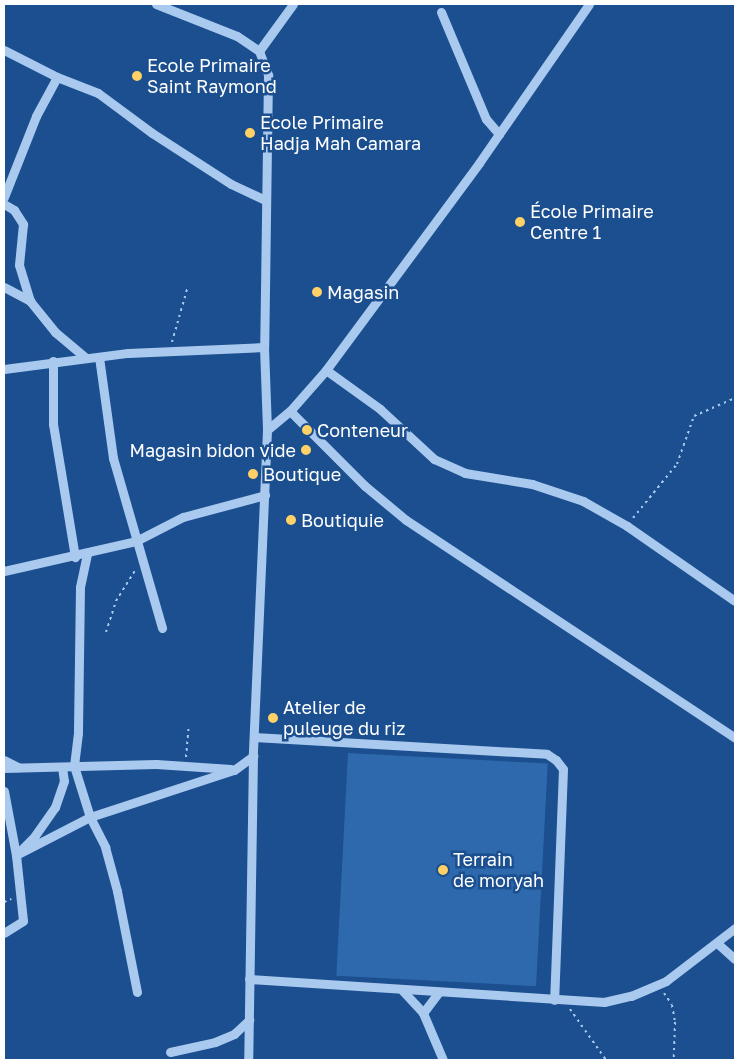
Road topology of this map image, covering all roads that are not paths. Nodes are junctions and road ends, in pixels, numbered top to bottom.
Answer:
1 (156, 4) edge
2 (294, 4) edge
3 (589, 4) edge
4 (441, 12) dead end
5 (4, 50) edge
6 (259, 51) junction
7 (56, 78) junction
8 (499, 134) junction
9 (4, 197) edge
10 (266, 200) junction
11 (4, 204) edge
12 (4, 287) edge
13 (30, 301) junction
14 (264, 347) junction
15 (99, 357) junction
16 (86, 358) junction
17 (53, 361) junction
18 (4, 370) edge
19 (326, 370) junction
20 (290, 411) junction
21 (267, 430) junction
22 (265, 495) junction
23 (136, 541) junction
24 (87, 554) junction
25 (75, 557) junction
26 (4, 571) edge
27 (733, 596) edge
28 (162, 628) dead end
29 (254, 737) junction
30 (735, 738) edge
31 (253, 756) junction
32 (4, 760) edge
33 (62, 766) junction
34 (74, 766) junction
35 (4, 768) edge
36 (21, 768) junction
37 (234, 770) junction
38 (4, 791) edge
39 (90, 817) junction
40 (16, 855) junction
41 (735, 928) edge
42 (4, 933) edge
43 (717, 943) junction
44 (735, 959) edge
45 (249, 979) junction
46 (401, 989) junction
47 (137, 992) dead end
48 (439, 992) junction
49 (554, 1000) junction
50 (423, 1013) junction
51 (249, 1020) junction
52 (170, 1052) dead end
53 (248, 1060) edge
54 (444, 1060) edge

1 - 6 street
2 - 6 street
3 - 8 street
4 - 8 street
5 - 7 street
6 - 10 street
7 - 9 street
7 - 10 street
8 - 19 street
10 - 14 street
11 - 13 street
12 - 13 street
13 - 16 street
14 - 15 street
14 - 21 street
15 - 16 street
15 - 23 street
16 - 17 street
17 - 18 street
17 - 25 street
19 - 20 street
19 - 27 street
20 - 21 street
20 - 30 street
21 - 22 street
22 - 23 street
22 - 29 street
23 - 24 street
23 - 28 street
24 - 25 street
24 - 34 street
25 - 26 street
29 - 31 street
29 - 49 street
31 - 37 street
31 - 45 street
32 - 36 street
33 - 34 street
33 - 36 street
33 - 40 street
34 - 37 street
34 - 39 street
35 - 36 street
37 - 39 street
38 - 40 street
39 - 40 street
39 - 47 street
40 - 42 street
41 - 43 street
43 - 44 street
43 - 49 street
45 - 46 street
45 - 51 street
46 - 48 street
46 - 50 street
48 - 49 street
48 - 50 street
50 - 54 street
51 - 52 street
51 - 53 street

